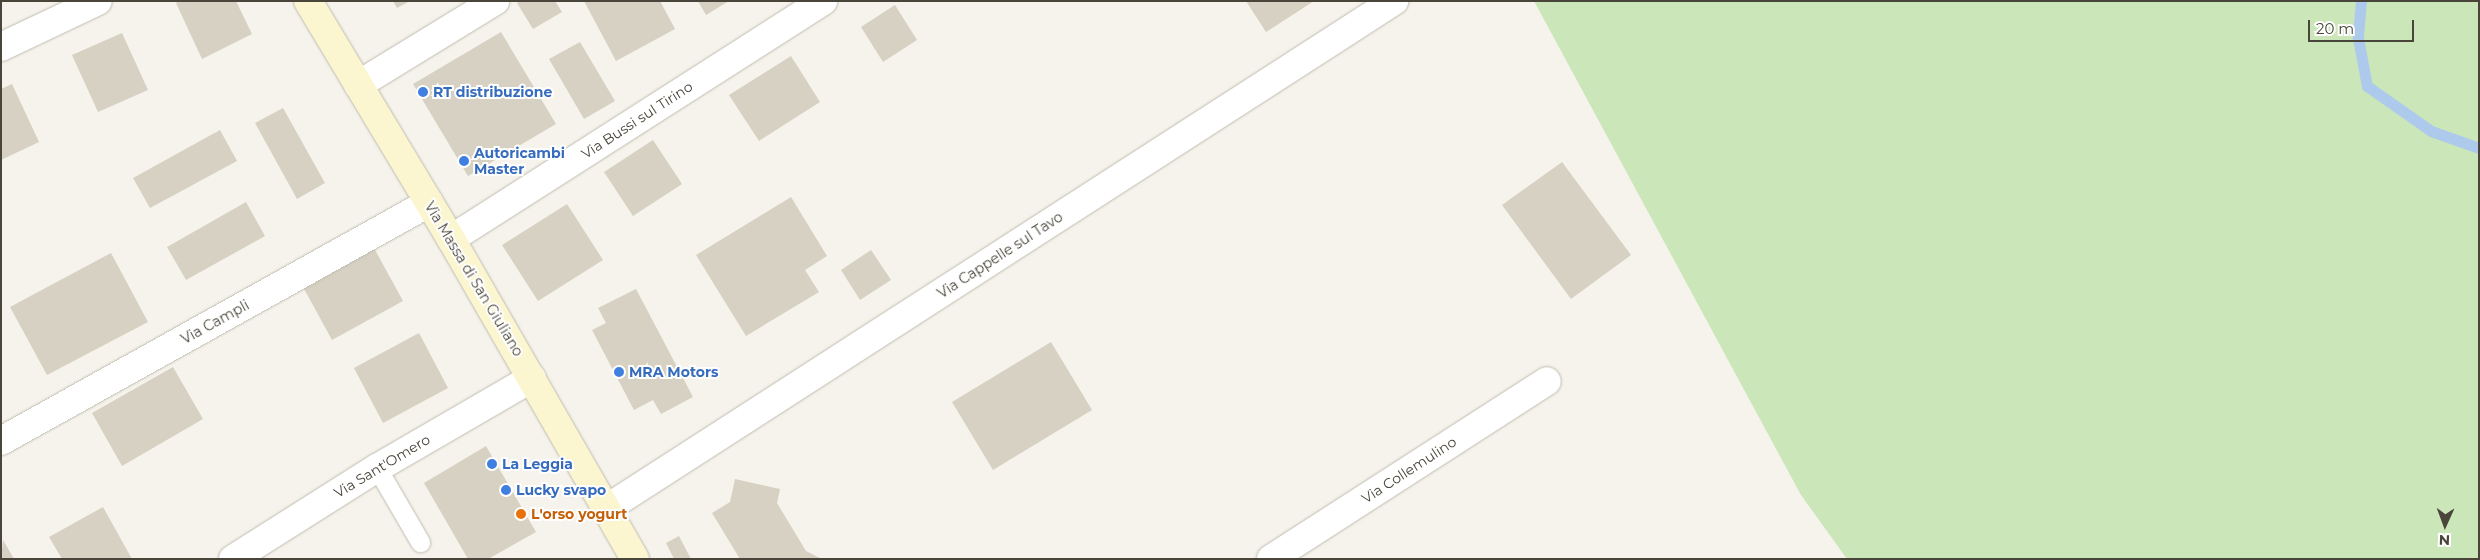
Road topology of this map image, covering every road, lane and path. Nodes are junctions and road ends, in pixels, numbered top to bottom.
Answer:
1 (98, 1) edge
2 (308, 1) edge
3 (495, 1) edge
4 (823, 1) edge
5 (1394, 1) edge
6 (1, 47) edge
7 (358, 85) junction
8 (429, 203) junction
9 (452, 239) junction
10 (532, 378) junction
11 (1547, 381) dead end
12 (1, 441) edge
13 (377, 468) junction
14 (606, 509) junction
15 (420, 542) dead end
16 (233, 559) edge
17 (635, 559) edge
18 (1271, 559) edge

1 - 6 street
2 - 7 street, Via Massa di San Giuliano
3 - 7 street
4 - 9 street, Via Bussi sul Tirino
5 - 14 street, Via Cappelle sul Tavo
7 - 8 street, Via Massa di San Giuliano
8 - 9 street, Via Massa di San Giuliano
8 - 12 street, Via Campli
9 - 10 street, Via Massa di San Giuliano
10 - 13 street, Via Sant'Omero
10 - 14 street, Via Massa di San Giuliano
11 - 18 street, Via Collemulino
13 - 15 lane
13 - 16 street, Via Sant'Omero
14 - 17 street, Via Massa di San Giuliano

